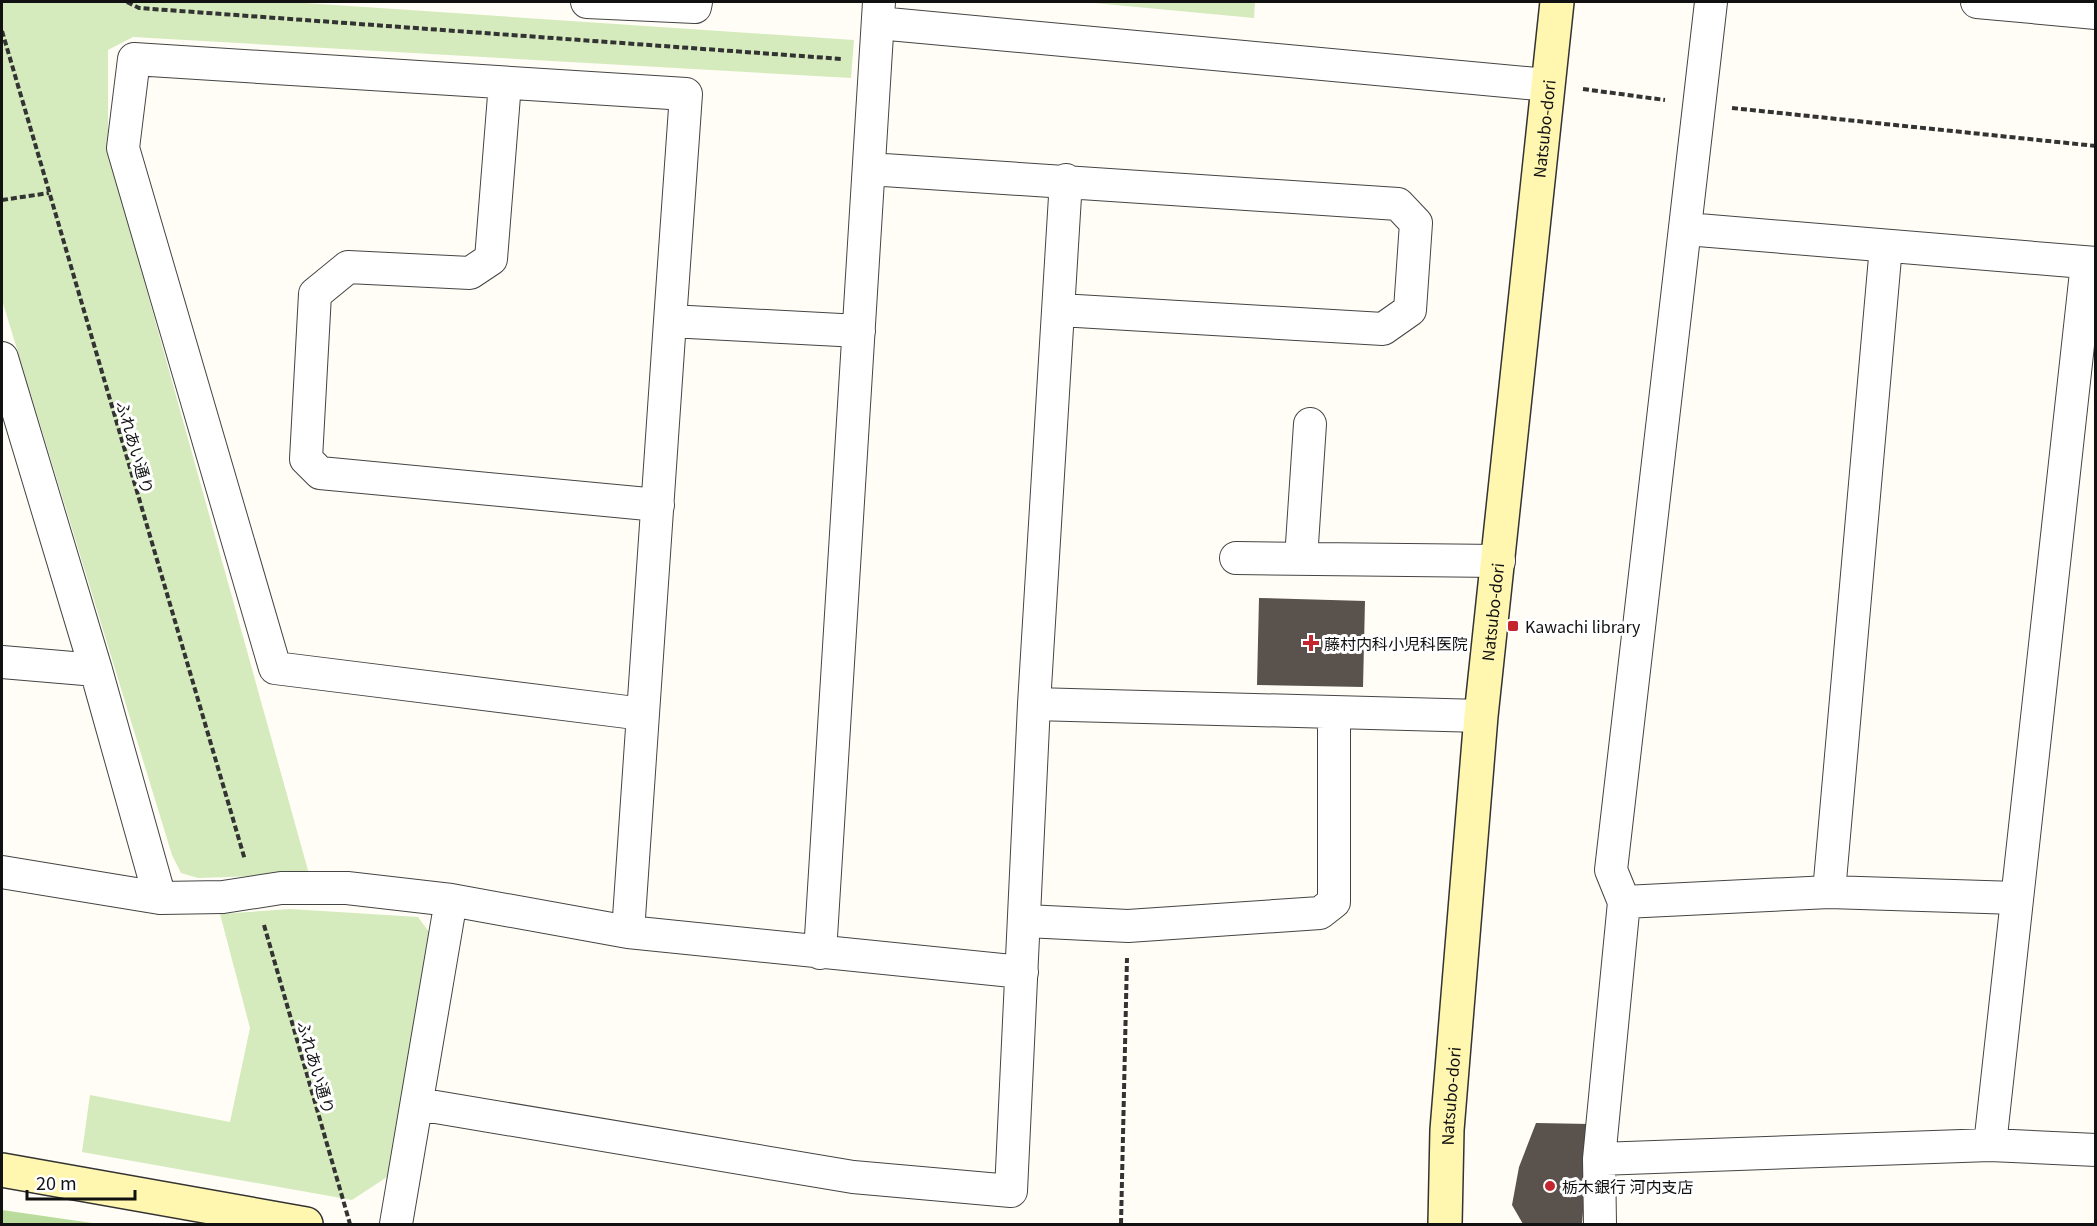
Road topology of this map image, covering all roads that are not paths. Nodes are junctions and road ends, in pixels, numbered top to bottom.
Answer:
1 (587, 2) edge
2 (696, 2) edge
3 (1557, 2) edge
4 (1711, 2) edge
5 (1977, 2) edge
6 (879, 12) edge
7 (2096, 13) edge
8 (505, 83) junction
9 (1548, 85) junction
10 (869, 169) junction
11 (1066, 180) junction
12 (1686, 229) junction
13 (1886, 246) junction
14 (2091, 263) edge
15 (1060, 310) junction
16 (670, 321) junction
17 (859, 331) junction
18 (2, 358) edge
19 (1310, 424) dead end
20 (658, 505) junction
21 (1236, 558) dead end
22 (1300, 559) junction
23 (1498, 561) junction
24 (2, 662) edge
25 (96, 670) junction
26 (1034, 704) junction
27 (643, 714) junction
28 (1334, 714) junction
29 (1481, 716) junction
30 (2, 872) edge
31 (1828, 892) junction
32 (160, 898) junction
33 (2016, 898) junction
34 (451, 900) junction
35 (1624, 902) junction
36 (1026, 921) junction
37 (628, 932) junction
38 (820, 953) junction
39 (1022, 972) junction
40 (418, 1104) junction
41 (1990, 1145) junction
42 (2096, 1150) edge
43 (1599, 1160) junction
44 (2, 1170) edge
45 (306, 1224) edge
46 (396, 1224) edge
47 (1445, 1224) edge
48 (1600, 1224) edge

1 - 2 street
3 - 9 street, Natsubo-dori
4 - 12 street
5 - 7 street
6 - 9 street
6 - 10 street
8 - 16 street
8 - 20 street
8 - 27 street
9 - 23 street, Natsubo-dori
10 - 11 street
10 - 17 street
11 - 15 street
11 - 15 street
12 - 13 street
12 - 35 street
13 - 14 street
13 - 31 street
14 - 33 street
15 - 26 street
16 - 17 street
16 - 20 street
17 - 38 street
18 - 25 street
19 - 22 street
20 - 27 street
21 - 22 street
22 - 23 street
23 - 29 street, Natsubo-dori
24 - 25 street
25 - 32 street
26 - 28 street
26 - 36 street
27 - 37 street
28 - 29 street
28 - 36 street
29 - 47 street, Natsubo-dori
30 - 32 street
31 - 33 street
31 - 35 street
32 - 34 street
33 - 41 street
34 - 37 street
34 - 40 street
35 - 43 street
36 - 39 street
37 - 38 street
38 - 39 street
39 - 40 street
40 - 46 street
41 - 42 street
41 - 43 street
43 - 48 street
44 - 45 street

